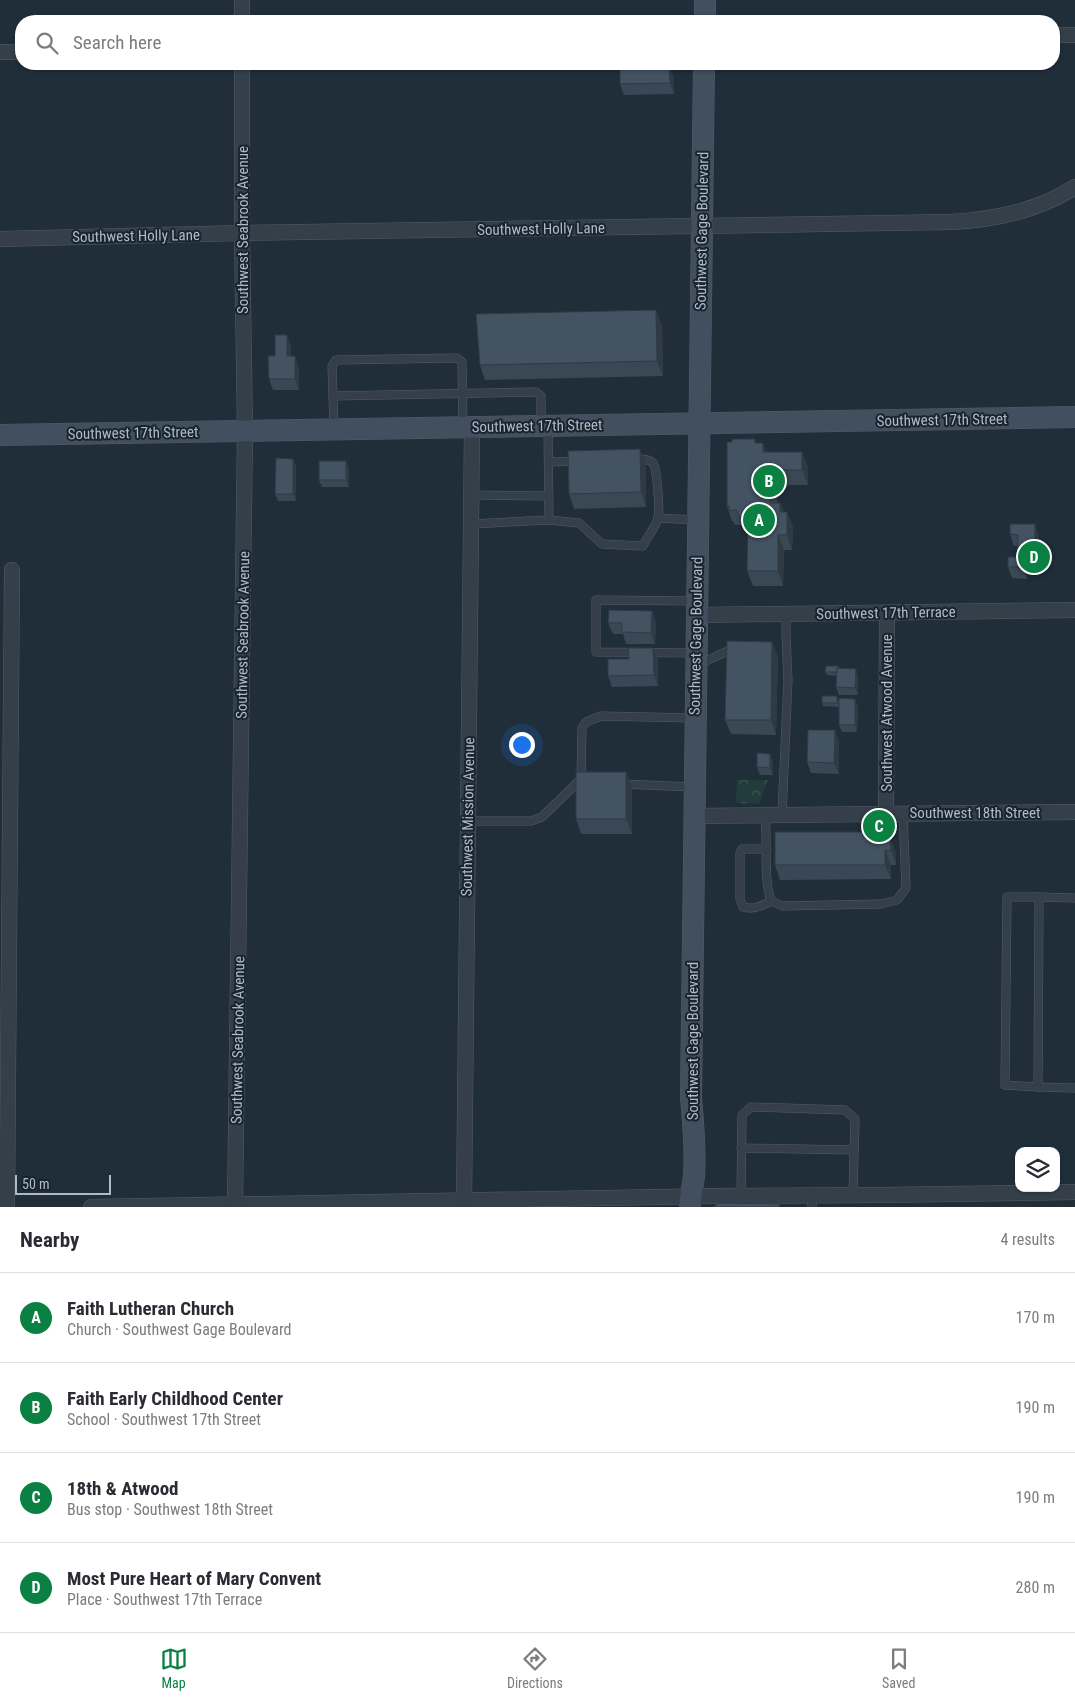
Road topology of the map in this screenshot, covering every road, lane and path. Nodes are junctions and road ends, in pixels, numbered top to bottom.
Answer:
1 (242, 0) edge
2 (705, 0) edge
3 (242, 15) edge
4 (705, 15) edge
5 (1060, 35) edge
6 (1075, 35) edge
7 (0, 52) edge
8 (15, 52) edge
9 (242, 70) edge
10 (704, 70) edge
11 (1075, 187) edge
12 (701, 226) junction
13 (242, 233) junction
14 (0, 239) edge
15 (463, 393) junction
16 (333, 396) junction
17 (1075, 417) edge
18 (699, 423) junction
19 (545, 425) junction
20 (468, 427) junction
21 (334, 429) junction
22 (245, 431) junction
23 (0, 435) edge
24 (622, 459) edge
25 (585, 460) edge
26 (549, 462) junction
27 (471, 494) junction
28 (549, 496) junction
29 (658, 518) junction
30 (550, 520) junction
31 (698, 520) junction
32 (471, 524) junction
33 (12, 570) dead end
34 (697, 608) junction
35 (1075, 610) edge
36 (887, 613) junction
37 (786, 614) junction
38 (744, 648) edge
39 (6, 660) edge
40 (696, 660) junction
41 (696, 718) junction
42 (580, 780) junction
43 (590, 783) edge
44 (617, 784) edge
45 (695, 787) junction
46 (1075, 812) edge
47 (886, 813) junction
48 (904, 813) junction
49 (782, 814) junction
50 (765, 815) junction
51 (695, 816) junction
52 (468, 821) junction
53 (767, 848) junction
54 (1039, 897) junction
55 (1075, 898) edge
56 (771, 901) junction
57 (1038, 1087) junction
58 (1075, 1088) edge
59 (741, 1148) junction
60 (854, 1150) junction
61 (1075, 1192) edge
62 (741, 1196) junction
63 (848, 1197) junction
64 (812, 1201) edge
65 (882, 1201) edge
66 (690, 1202) edge
67 (568, 1203) edge
68 (464, 1204) edge
69 (520, 1204) edge
70 (235, 1206) edge
71 (7, 1207) edge
72 (91, 1207) edge

1 - 3 street
2 - 4 main road
5 - 6 street
7 - 8 street
9 - 13 street, Southwest Seabrook Avenue
10 - 12 main road, Southwest Gage Boulevard
11 - 12 street, Southwest Holly Lane
12 - 13 street, Southwest Holly Lane
12 - 18 main road, Southwest Gage Boulevard
13 - 14 street, Southwest Holly Lane
13 - 22 street, Southwest Seabrook Avenue
15 - 16 lane
15 - 16 lane
15 - 19 lane
15 - 20 lane
16 - 21 lane
17 - 18 main road, Southwest 17th Street
18 - 19 main road, Southwest 17th Street
18 - 31 main road, Southwest Gage Boulevard
19 - 20 main road, Southwest 17th Street
19 - 26 lane
20 - 21 main road, Southwest 17th Street
20 - 27 street, Southwest Mission Avenue
21 - 22 main road, Southwest 17th Street
22 - 23 main road, Southwest 17th Street
22 - 70 street, Southwest Seabrook Avenue
24 - 29 lane
25 - 26 lane
26 - 28 lane
27 - 28 lane
27 - 32 street, Southwest Mission Avenue
28 - 30 lane
29 - 30 lane
29 - 31 lane
30 - 32 lane
31 - 34 main road, Southwest Gage Boulevard
32 - 52 street, Southwest Mission Avenue
33 - 39 street
34 - 37 street, Southwest 17th Terrace
34 - 40 main road, Southwest Gage Boulevard
34 - 40 lane
35 - 36 street, Southwest 17th Terrace
36 - 37 street, Southwest 17th Terrace
36 - 47 street, Southwest Atwood Avenue
37 - 49 lane
38 - 40 lane
39 - 71 street
40 - 41 main road, Southwest Gage Boulevard
41 - 42 lane
41 - 45 main road, Southwest Gage Boulevard
42 - 43 lane
42 - 52 lane
44 - 45 lane
45 - 51 main road, Southwest Gage Boulevard
46 - 48 street, Southwest 18th Street
47 - 48 street, Southwest 18th Street
47 - 49 street, Southwest 18th Street
48 - 56 lane
49 - 50 street, Southwest 18th Street
50 - 51 street, Southwest 18th Street
50 - 53 lane
51 - 66 main road, Southwest Gage Boulevard
52 - 68 street, Southwest Mission Avenue
53 - 56 lane
53 - 56 lane
54 - 55 lane
54 - 57 lane
54 - 57 lane
57 - 58 lane
59 - 60 lane
59 - 60 lane
59 - 62 lane
60 - 63 lane
61 - 65 street
62 - 64 street
62 - 66 street
63 - 64 street
63 - 65 street
66 - 67 street
67 - 69 street
68 - 69 street
68 - 70 street
70 - 72 street

